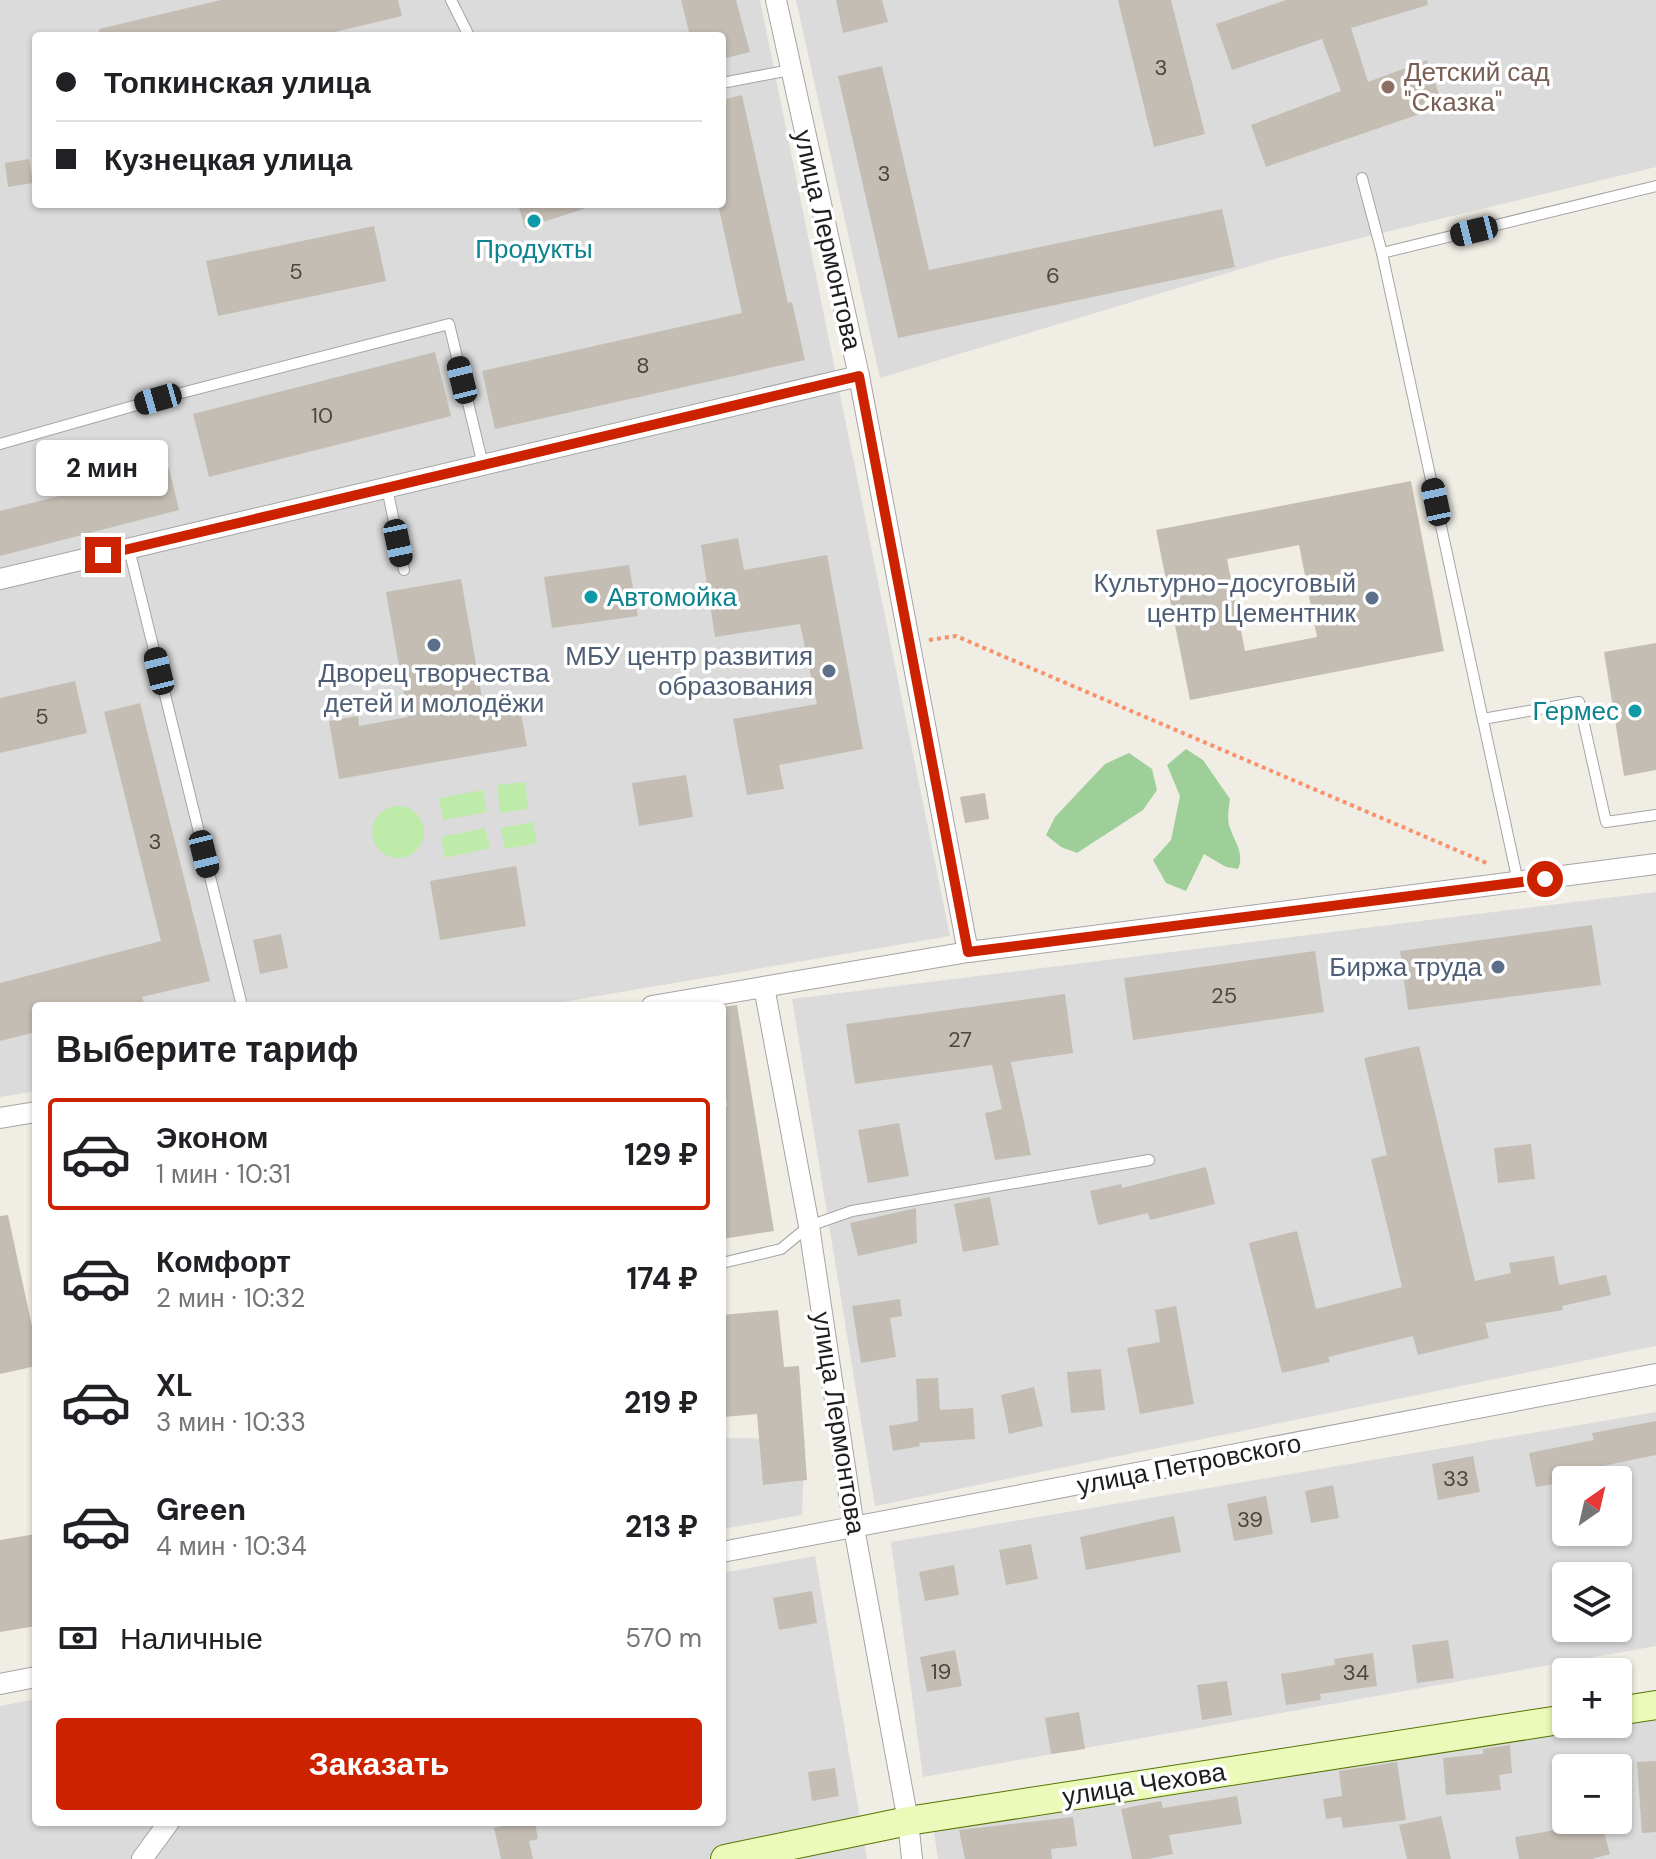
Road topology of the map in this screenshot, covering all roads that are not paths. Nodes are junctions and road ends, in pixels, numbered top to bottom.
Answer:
1 (451, 0) edge
2 (776, 0) edge
3 (467, 32) edge
4 (790, 70) junction
5 (726, 82) edge
6 (1362, 178) dead end
7 (1656, 186) edge
8 (1382, 253) junction
9 (859, 376) junction
10 (0, 444) edge
11 (483, 465) junction
12 (387, 488) junction
13 (129, 549) junction
14 (404, 570) dead end
15 (0, 579) edge
16 (1483, 719) junction
17 (1656, 815) edge
18 (1656, 864) edge
19 (1516, 874) junction
20 (968, 952) junction
21 (764, 987) junction
22 (241, 1002) edge
23 (676, 1002) edge
24 (32, 1113) edge
25 (0, 1118) edge
26 (1149, 1160) dead end
27 (809, 1226) junction
28 (726, 1262) edge
29 (1656, 1374) edge
30 (854, 1528) junction
31 (726, 1551) edge
32 (32, 1678) edge
33 (0, 1684) edge
34 (1656, 1705) edge
35 (1632, 1709) edge
36 (1552, 1721) edge
37 (908, 1821) junction
38 (166, 1826) edge
39 (142, 1859) edge
40 (725, 1859) edge
41 (912, 1859) edge

1 - 3 lane
2 - 4 street, улица Лермонтова
4 - 5 lane
4 - 9 street, улица Лермонтова
6 - 8 lane
7 - 8 lane
8 - 16 lane
9 - 11 street
9 - 20 street, улица Лермонтова
10 - 11 lane
11 - 12 street
12 - 13 street
12 - 14 lane
13 - 15 street
13 - 22 lane
16 - 17 lane
16 - 19 lane
18 - 19 street
19 - 20 street
20 - 21 street
21 - 23 street
21 - 27 street, улица Лермонтова
24 - 25 street
26 - 27 lane
27 - 28 lane
27 - 30 street, улица Лермонтова
29 - 30 street, улица Петровского
30 - 31 street, улица Петровского
30 - 37 street, улица Лермонтова
32 - 33 street
34 - 35 street
36 - 37 street, улица Чехова
37 - 40 street, улица Чехова
37 - 41 street, улица Лермонтова
38 - 39 street

